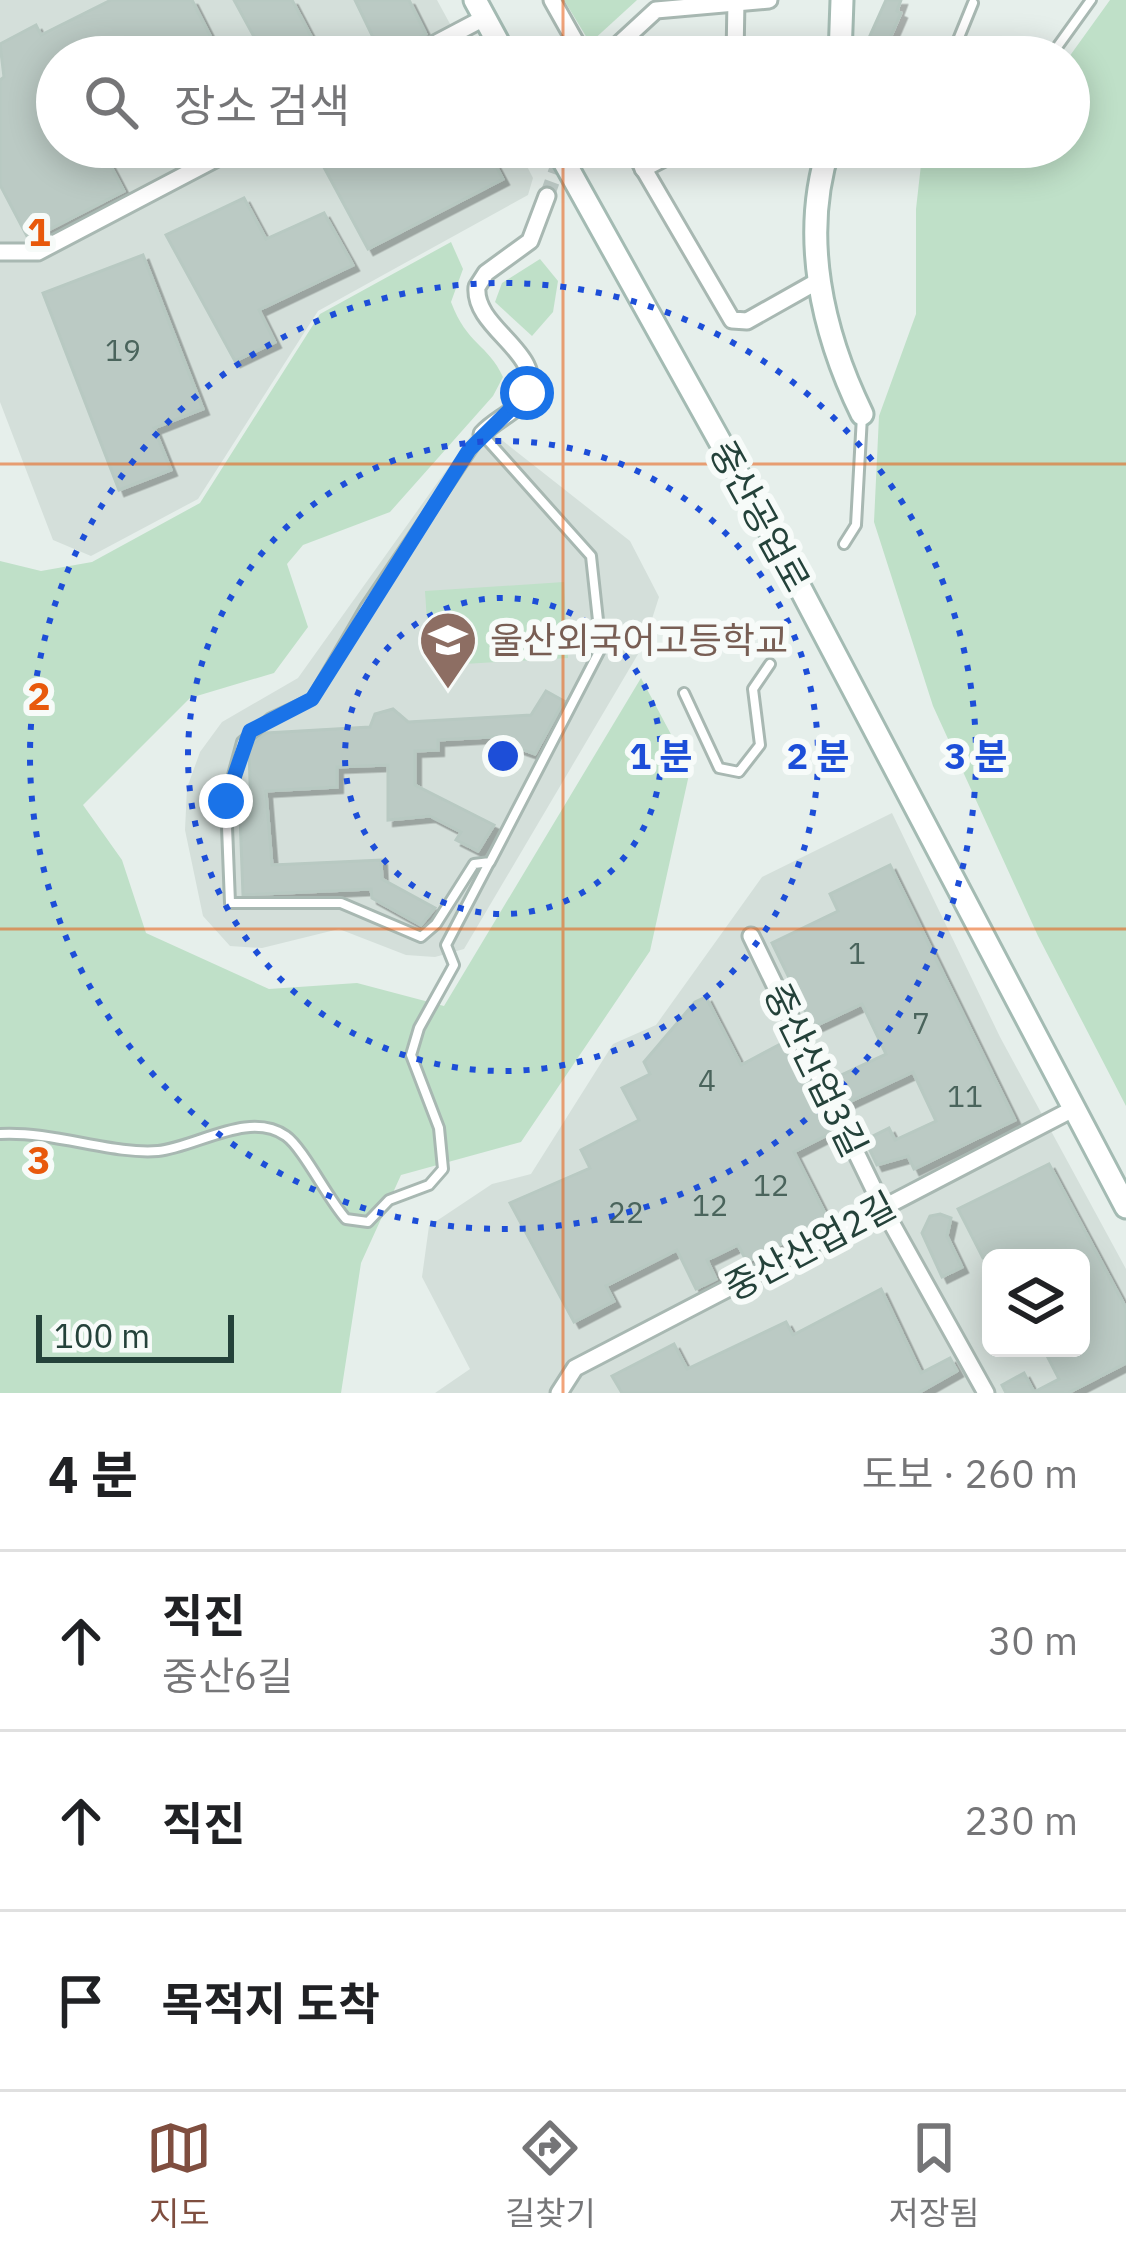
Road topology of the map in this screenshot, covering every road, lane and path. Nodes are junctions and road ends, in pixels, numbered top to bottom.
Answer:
1 (552, 0) edge
2 (769, 0) edge
3 (842, 0) edge
4 (1091, 0) edge
5 (736, 1) edge
6 (973, 3) dead end
7 (655, 5) edge
8 (479, 9) edge
9 (440, 36) edge
10 (494, 36) edge
11 (572, 36) edge
12 (625, 36) edge
13 (735, 36) edge
14 (841, 36) edge
15 (960, 36) edge
16 (1065, 36) edge
17 (198, 168) edge
18 (568, 168) edge
19 (822, 168) edge
20 (643, 169) edge
21 (547, 196) tunnel mouth
22 (0, 252) edge
23 (818, 281) junction
24 (862, 414) joint
25 (482, 434) junction
26 (844, 544) dead end
27 (770, 664) dead end
28 (684, 693) dead end
29 (490, 862) junction
30 (751, 936) dead end
31 (1071, 1110) junction
32 (0, 1134) edge
33 (1126, 1207) edge
34 (883, 1208) junction
35 (559, 1393) edge
36 (986, 1393) edge

1 - 11 street
2 - 5 street
3 - 14 street
4 - 16 lane
5 - 7 street
5 - 13 street
6 - 15 lane
7 - 12 street
8 - 9 street
8 - 10 street
17 - 22 street
18 - 31 street, 중산공업로
19 - 23 street
20 - 23 street
21 - 25 street
23 - 24 street
24 - 26 lane
25 - 29 lane
25 - 29 lane
27 - 28 lane
29 - 32 lane
30 - 34 street, 중산산업3길
31 - 33 street, 중산공업로
31 - 34 street, 중산산업2길
34 - 35 street, 중산산업2길
34 - 36 street, 중산산업3길

